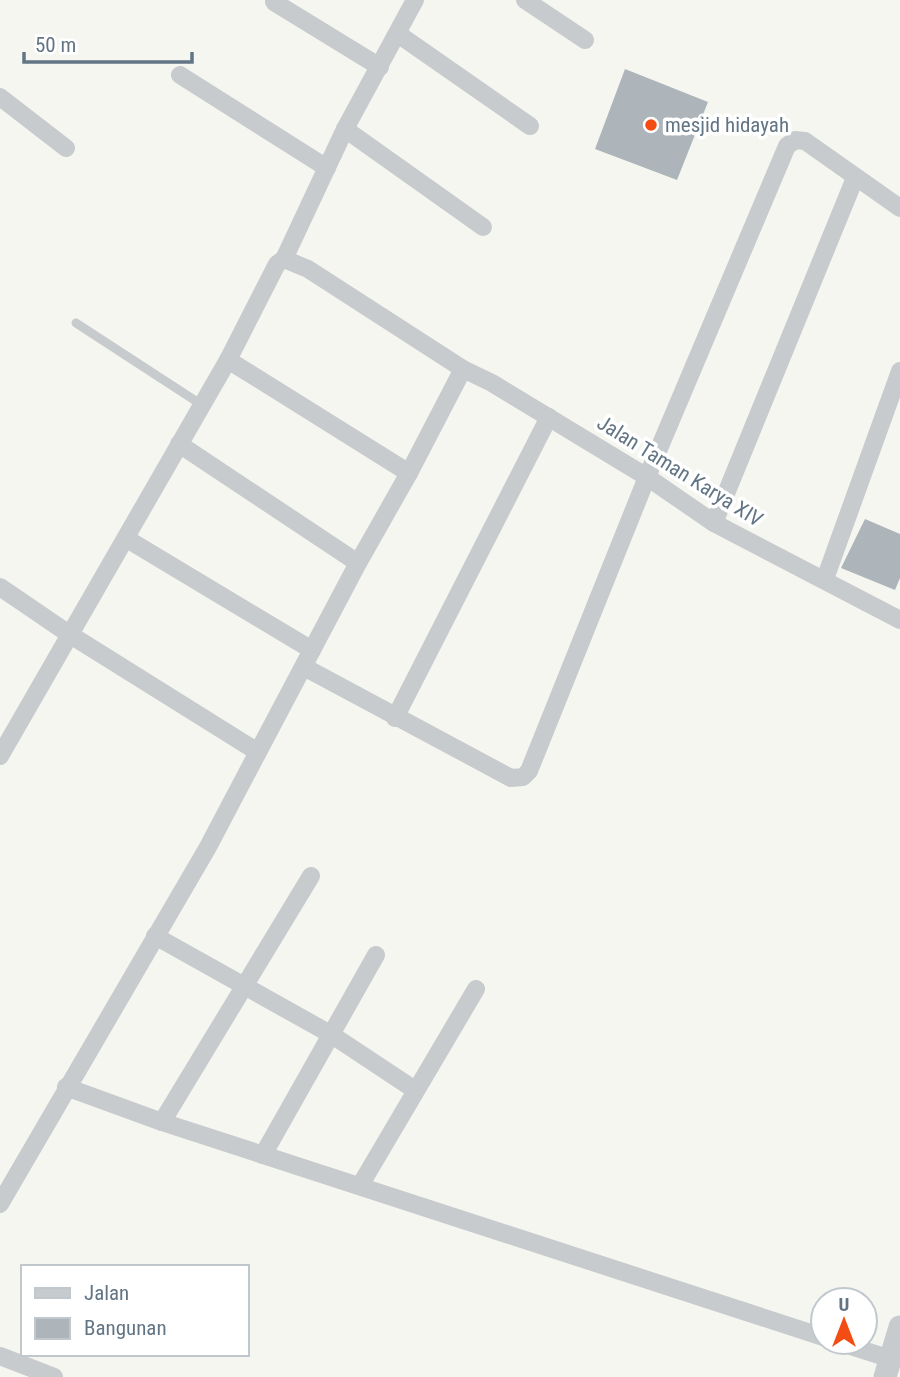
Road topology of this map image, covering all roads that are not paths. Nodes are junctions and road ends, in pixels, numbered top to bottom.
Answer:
1 (276, 0) edge
2 (415, 0) edge
3 (525, 0) edge
4 (398, 34) junction
5 (585, 40) dead end
6 (380, 67) junction
7 (180, 75) dead end
8 (0, 97) edge
9 (530, 126) dead end
10 (345, 129) junction
11 (66, 148) dead end
12 (327, 168) junction
13 (855, 178) junction
14 (900, 208) edge
15 (483, 227) dead end
16 (284, 259) junction
17 (76, 323) dead end
18 (228, 360) junction
19 (463, 369) junction
20 (900, 371) edge
21 (202, 405) junction
22 (549, 417) junction
23 (179, 444) junction
24 (409, 473) junction
25 (647, 477) junction
26 (714, 523) junction
27 (127, 539) junction
28 (358, 563) junction
29 (825, 579) junction
30 (0, 587) edge
31 (900, 620) edge
32 (69, 634) junction
33 (312, 650) junction
34 (304, 667) junction
35 (395, 718) junction
36 (258, 752) junction
37 (0, 757) edge
38 (311, 876) dead end
39 (155, 936) junction
40 (376, 955) dead end
41 (245, 986) junction
42 (476, 989) dead end
43 (332, 1035) junction
44 (66, 1087) junction
45 (415, 1090) junction
46 (162, 1122) junction
47 (263, 1154) junction
48 (361, 1184) junction
49 (0, 1204) edge
50 (900, 1327) edge
51 (809, 1332) edge
52 (0, 1356) edge
53 (865, 1356) edge
54 (888, 1368) edge
55 (54, 1377) edge

1 - 6 street
2 - 4 street
3 - 5 street
4 - 6 street
4 - 9 street
6 - 10 street
7 - 12 street
8 - 11 street
10 - 12 street
10 - 15 street
12 - 16 street
13 - 14 street
13 - 25 street
13 - 26 street
16 - 18 street
16 - 19 street, Jalan Taman Karya XIV
17 - 21 lane
18 - 21 street
18 - 24 street
19 - 22 street, Jalan Taman Karya XIV
19 - 24 street
20 - 29 street
21 - 23 street
22 - 25 street, Jalan Taman Karya XIV
22 - 35 street
23 - 27 street
23 - 28 street
24 - 28 street
25 - 26 street, Jalan Taman Karya XIV
25 - 35 street
26 - 29 street, Jalan Taman Karya XIV
27 - 32 street
27 - 33 street
28 - 33 street
29 - 31 street, Jalan Taman Karya XIV
30 - 32 street
32 - 36 street
32 - 37 street
33 - 34 street
34 - 35 street
34 - 36 street
36 - 39 street
38 - 41 street
39 - 41 street
39 - 44 street
40 - 43 street
41 - 43 street
41 - 46 street
42 - 45 street
43 - 45 street
43 - 47 street
44 - 46 street
44 - 49 street
45 - 48 street
46 - 47 street
47 - 48 street
48 - 51 street
50 - 54 street
52 - 55 street
53 - 54 street

